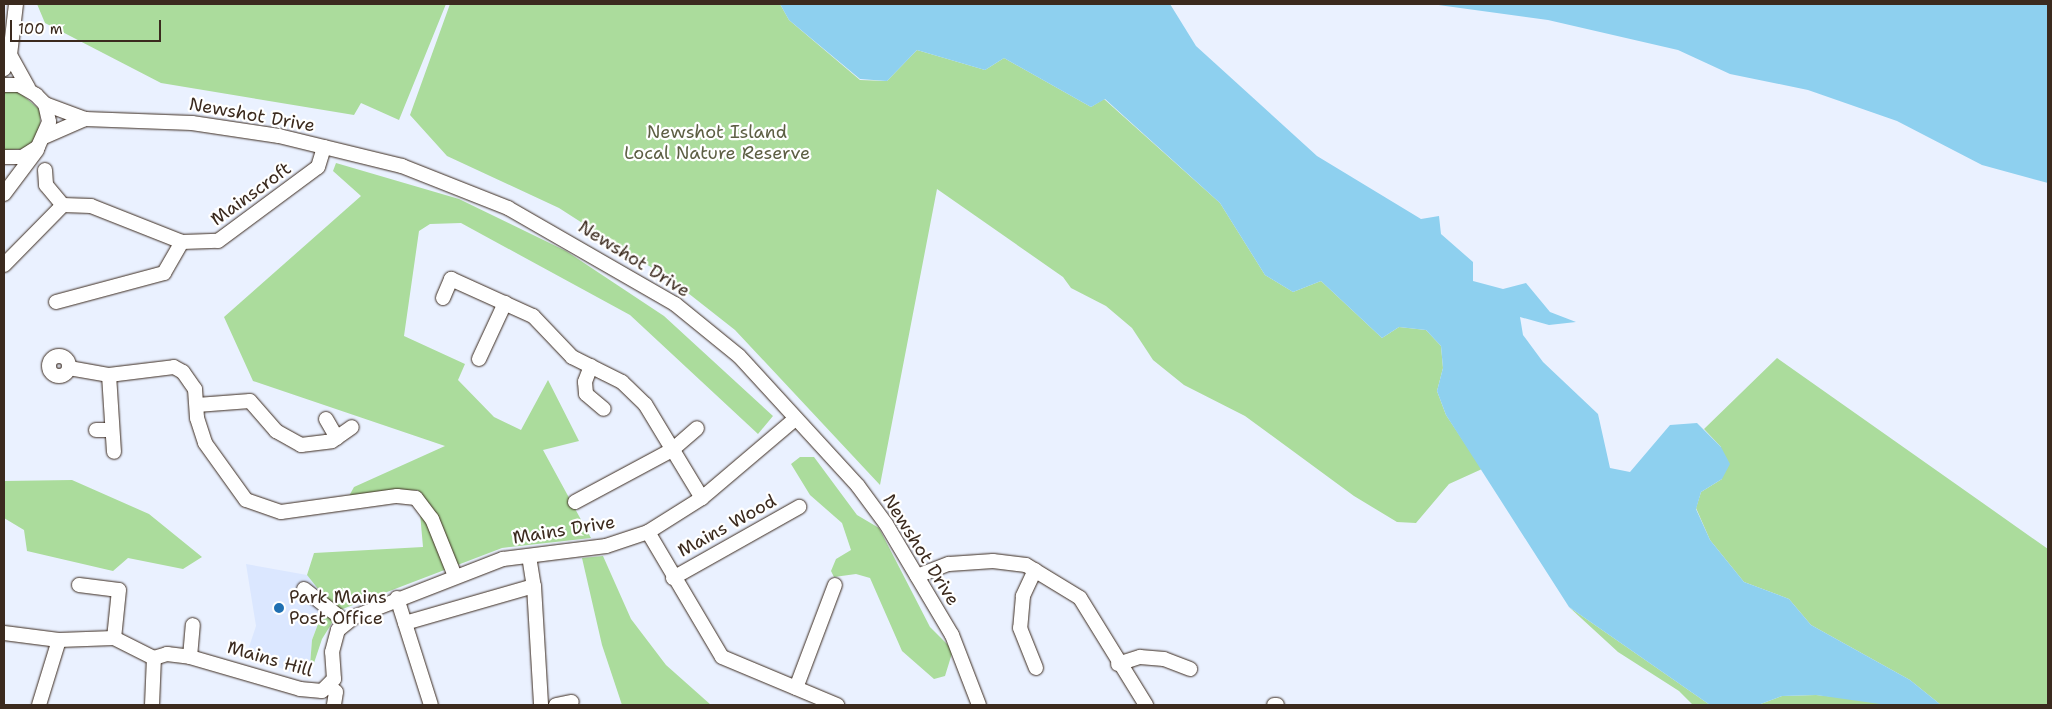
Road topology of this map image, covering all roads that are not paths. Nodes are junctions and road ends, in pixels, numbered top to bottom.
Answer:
1 (16, 4) edge
2 (10, 56) junction
3 (4, 69) edge
4 (4, 85) edge
5 (28, 88) junction
6 (45, 104) junction
7 (86, 119) junction
8 (42, 142) junction
9 (324, 147) junction
10 (4, 157) edge
11 (45, 170) dead end
12 (4, 194) edge
13 (62, 205) junction
14 (182, 242) junction
15 (4, 265) edge
16 (443, 298) dead end
17 (56, 302) dead end
18 (505, 303) junction
19 (480, 358) dead end
20 (591, 366) junction
21 (69, 368) dead end
22 (109, 374) junction
23 (197, 405) junction
24 (604, 409) dead end
25 (326, 419) dead end
26 (794, 420) junction
27 (352, 427) dead end
28 (697, 428) dead end
29 (96, 430) dead end
30 (112, 430) junction
31 (337, 438) junction
32 (672, 450) junction
33 (114, 452) dead end
34 (702, 498) junction
35 (575, 502) dead end
36 (800, 507) dead end
37 (648, 532) junction
38 (529, 556) junction
39 (1035, 570) junction
40 (455, 576) junction
41 (917, 576) junction
42 (673, 578) junction
43 (79, 585) dead end
44 (835, 585) dead end
45 (534, 586) junction
46 (304, 589) dead end
47 (397, 598) junction
48 (346, 622) junction
49 (405, 623) junction
50 (193, 625) dead end
51 (4, 633) edge
52 (114, 638) junction
53 (59, 640) junction
54 (190, 657) junction
55 (154, 658) junction
56 (1118, 664) junction
57 (1036, 668) dead end
58 (1190, 669) dead end
59 (332, 683) junction
60 (796, 688) junction
61 (572, 702) dead end
62 (39, 705) edge
63 (152, 705) edge
64 (334, 705) edge
65 (431, 705) edge
66 (541, 705) edge
67 (556, 705) edge
68 (836, 705) edge
69 (980, 705) edge
70 (1146, 705) edge

1 - 2 street
2 - 3 street
2 - 5 street
4 - 5 street
5 - 6 street
6 - 7 street, Newshot Drive
6 - 8 street
7 - 8 street, Newshot Drive
7 - 9 street, Newshot Drive
8 - 10 street, Newshot Drive
8 - 12 street
9 - 14 street, Mainscroft
9 - 26 street, Newshot Drive
11 - 13 street
13 - 14 street, Mainscroft
13 - 15 street
14 - 17 street
16 - 18 street
18 - 19 street
18 - 20 street
20 - 24 street
20 - 32 street
21 - 22 street
22 - 23 street
22 - 30 street
23 - 31 street
23 - 40 street
25 - 31 street
26 - 34 street, Mains Drive
26 - 41 street, Newshot Drive
27 - 31 street
28 - 32 street
29 - 30 street
30 - 33 street
32 - 34 street
32 - 35 street
34 - 37 street, Mains Drive
36 - 42 street, Mains Wood
37 - 38 street, Mains Drive
37 - 42 street, Mains Wood
38 - 40 street, Mains Drive
38 - 45 street
39 - 41 street
39 - 56 street
39 - 57 street
40 - 47 street, Mains Drive
41 - 69 street, Newshot Drive
42 - 60 street, Mains Wood
43 - 52 street
44 - 60 street
45 - 49 street
45 - 66 street
46 - 48 street
47 - 48 street, Mains Drive
47 - 49 street
48 - 59 street
49 - 65 street
50 - 54 street
51 - 53 street
52 - 53 street
52 - 55 street
53 - 62 street
54 - 55 street, Mains Hill
54 - 59 street, Mains Hill
55 - 63 street
56 - 58 street
56 - 70 street
59 - 64 street
60 - 68 street, Mains Wood
61 - 67 street

